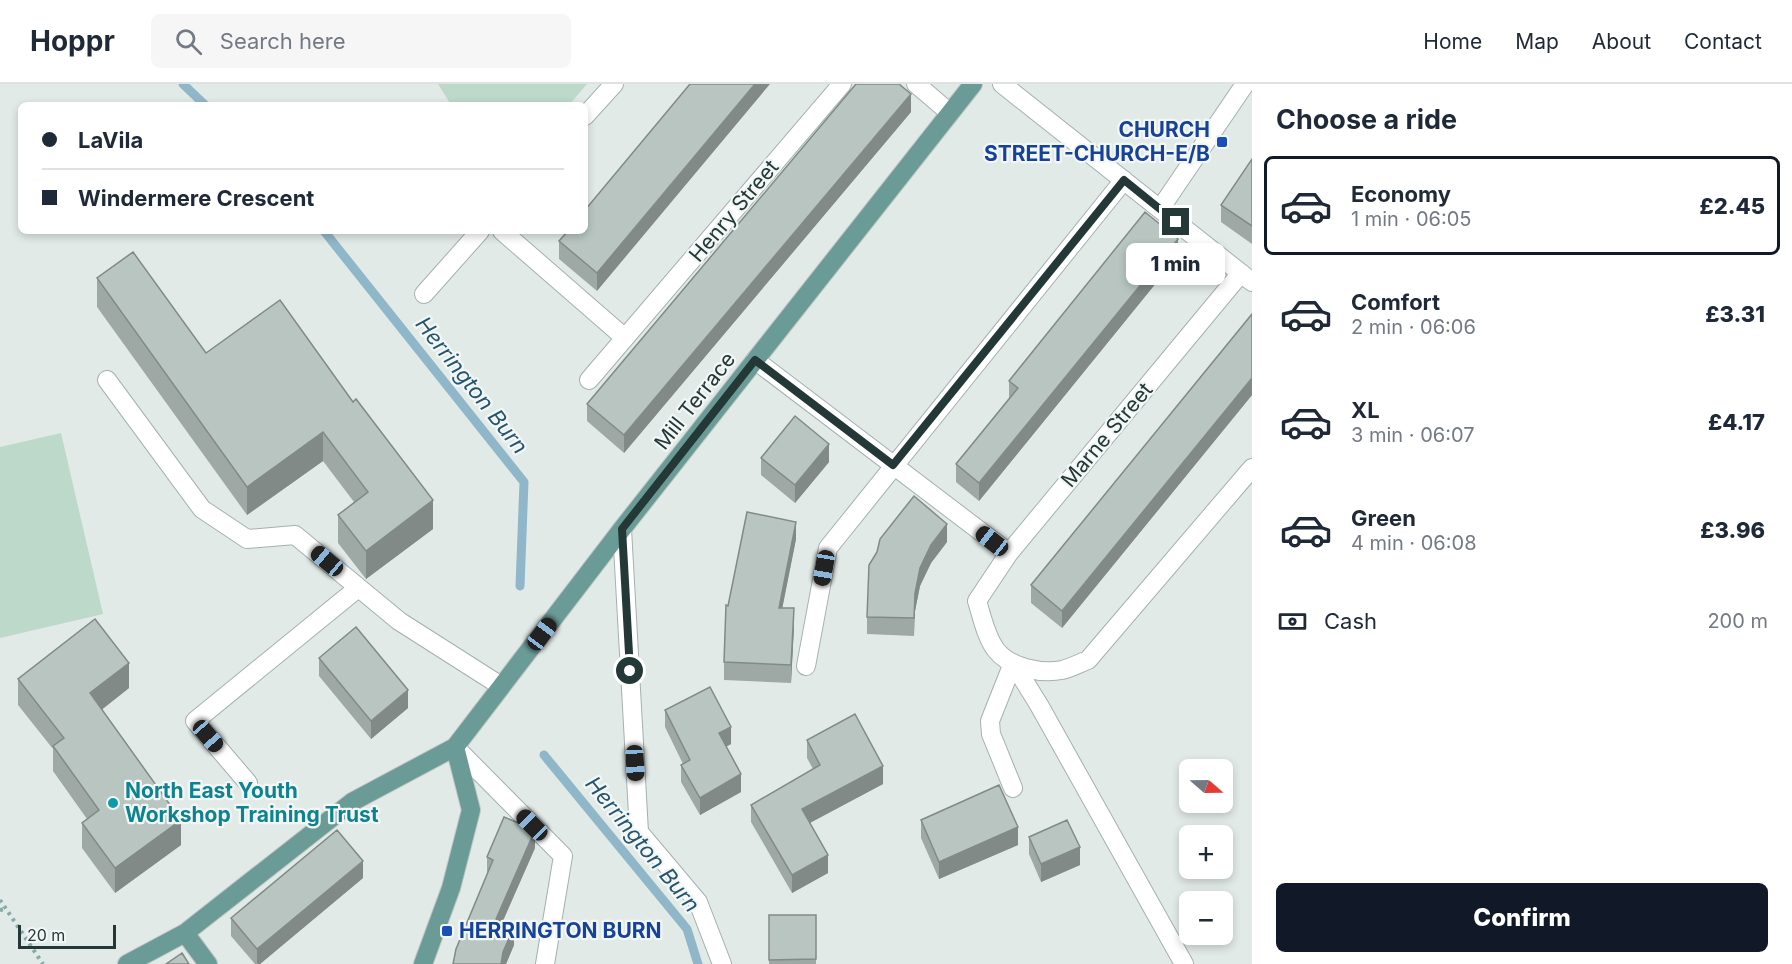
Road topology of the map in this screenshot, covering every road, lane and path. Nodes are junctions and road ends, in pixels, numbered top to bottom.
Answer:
1 (614, 84) edge
2 (842, 84) edge
3 (916, 84) edge
4 (973, 84) edge
5 (1002, 84) edge
6 (1245, 84) edge
7 (588, 113) edge
8 (950, 113) junction
9 (1124, 180) junction
10 (1160, 209) junction
11 (477, 234) edge
12 (505, 234) edge
13 (1247, 278) edge
14 (424, 294) dead end
15 (625, 338) junction
16 (755, 360) junction
17 (107, 380) dead end
18 (589, 380) dead end
19 (893, 465) junction
20 (1252, 468) edge
21 (622, 529) junction
22 (1009, 554) junction
23 (358, 588) junction
24 (1012, 663) junction
25 (806, 666) dead end
26 (501, 686) junction
27 (454, 747) junction
28 (248, 783) dead end
29 (1013, 788) dead end
30 (0, 900) edge
31 (6, 909) junction
32 (0, 910) edge
33 (184, 933) junction
34 (43, 964) edge
35 (127, 964) edge
36 (208, 964) edge
37 (423, 964) edge
38 (545, 964) edge
39 (722, 964) edge
40 (1184, 964) edge

1 - 7 street
2 - 15 street, Henry Street
3 - 8 street
4 - 8 main road, Mill Terrace
5 - 9 street
6 - 10 street
8 - 16 main road, Mill Terrace
9 - 10 street
9 - 19 street
10 - 13 street
11 - 14 street
12 - 15 street
13 - 22 street, Marne Street
15 - 18 street, Henry Street
16 - 19 street
16 - 21 main road, Mill Terrace
17 - 23 street
19 - 22 street
19 - 25 street
20 - 24 street
21 - 26 main road, Mill Terrace
21 - 39 street
22 - 24 street, Marne Street
23 - 26 street
23 - 28 street
24 - 29 street
24 - 40 street
26 - 27 main road, Mill Terrace
27 - 33 main road
27 - 37 main road
27 - 38 street
30 - 31 path
31 - 32 path
31 - 34 path
33 - 35 main road
33 - 36 main road

